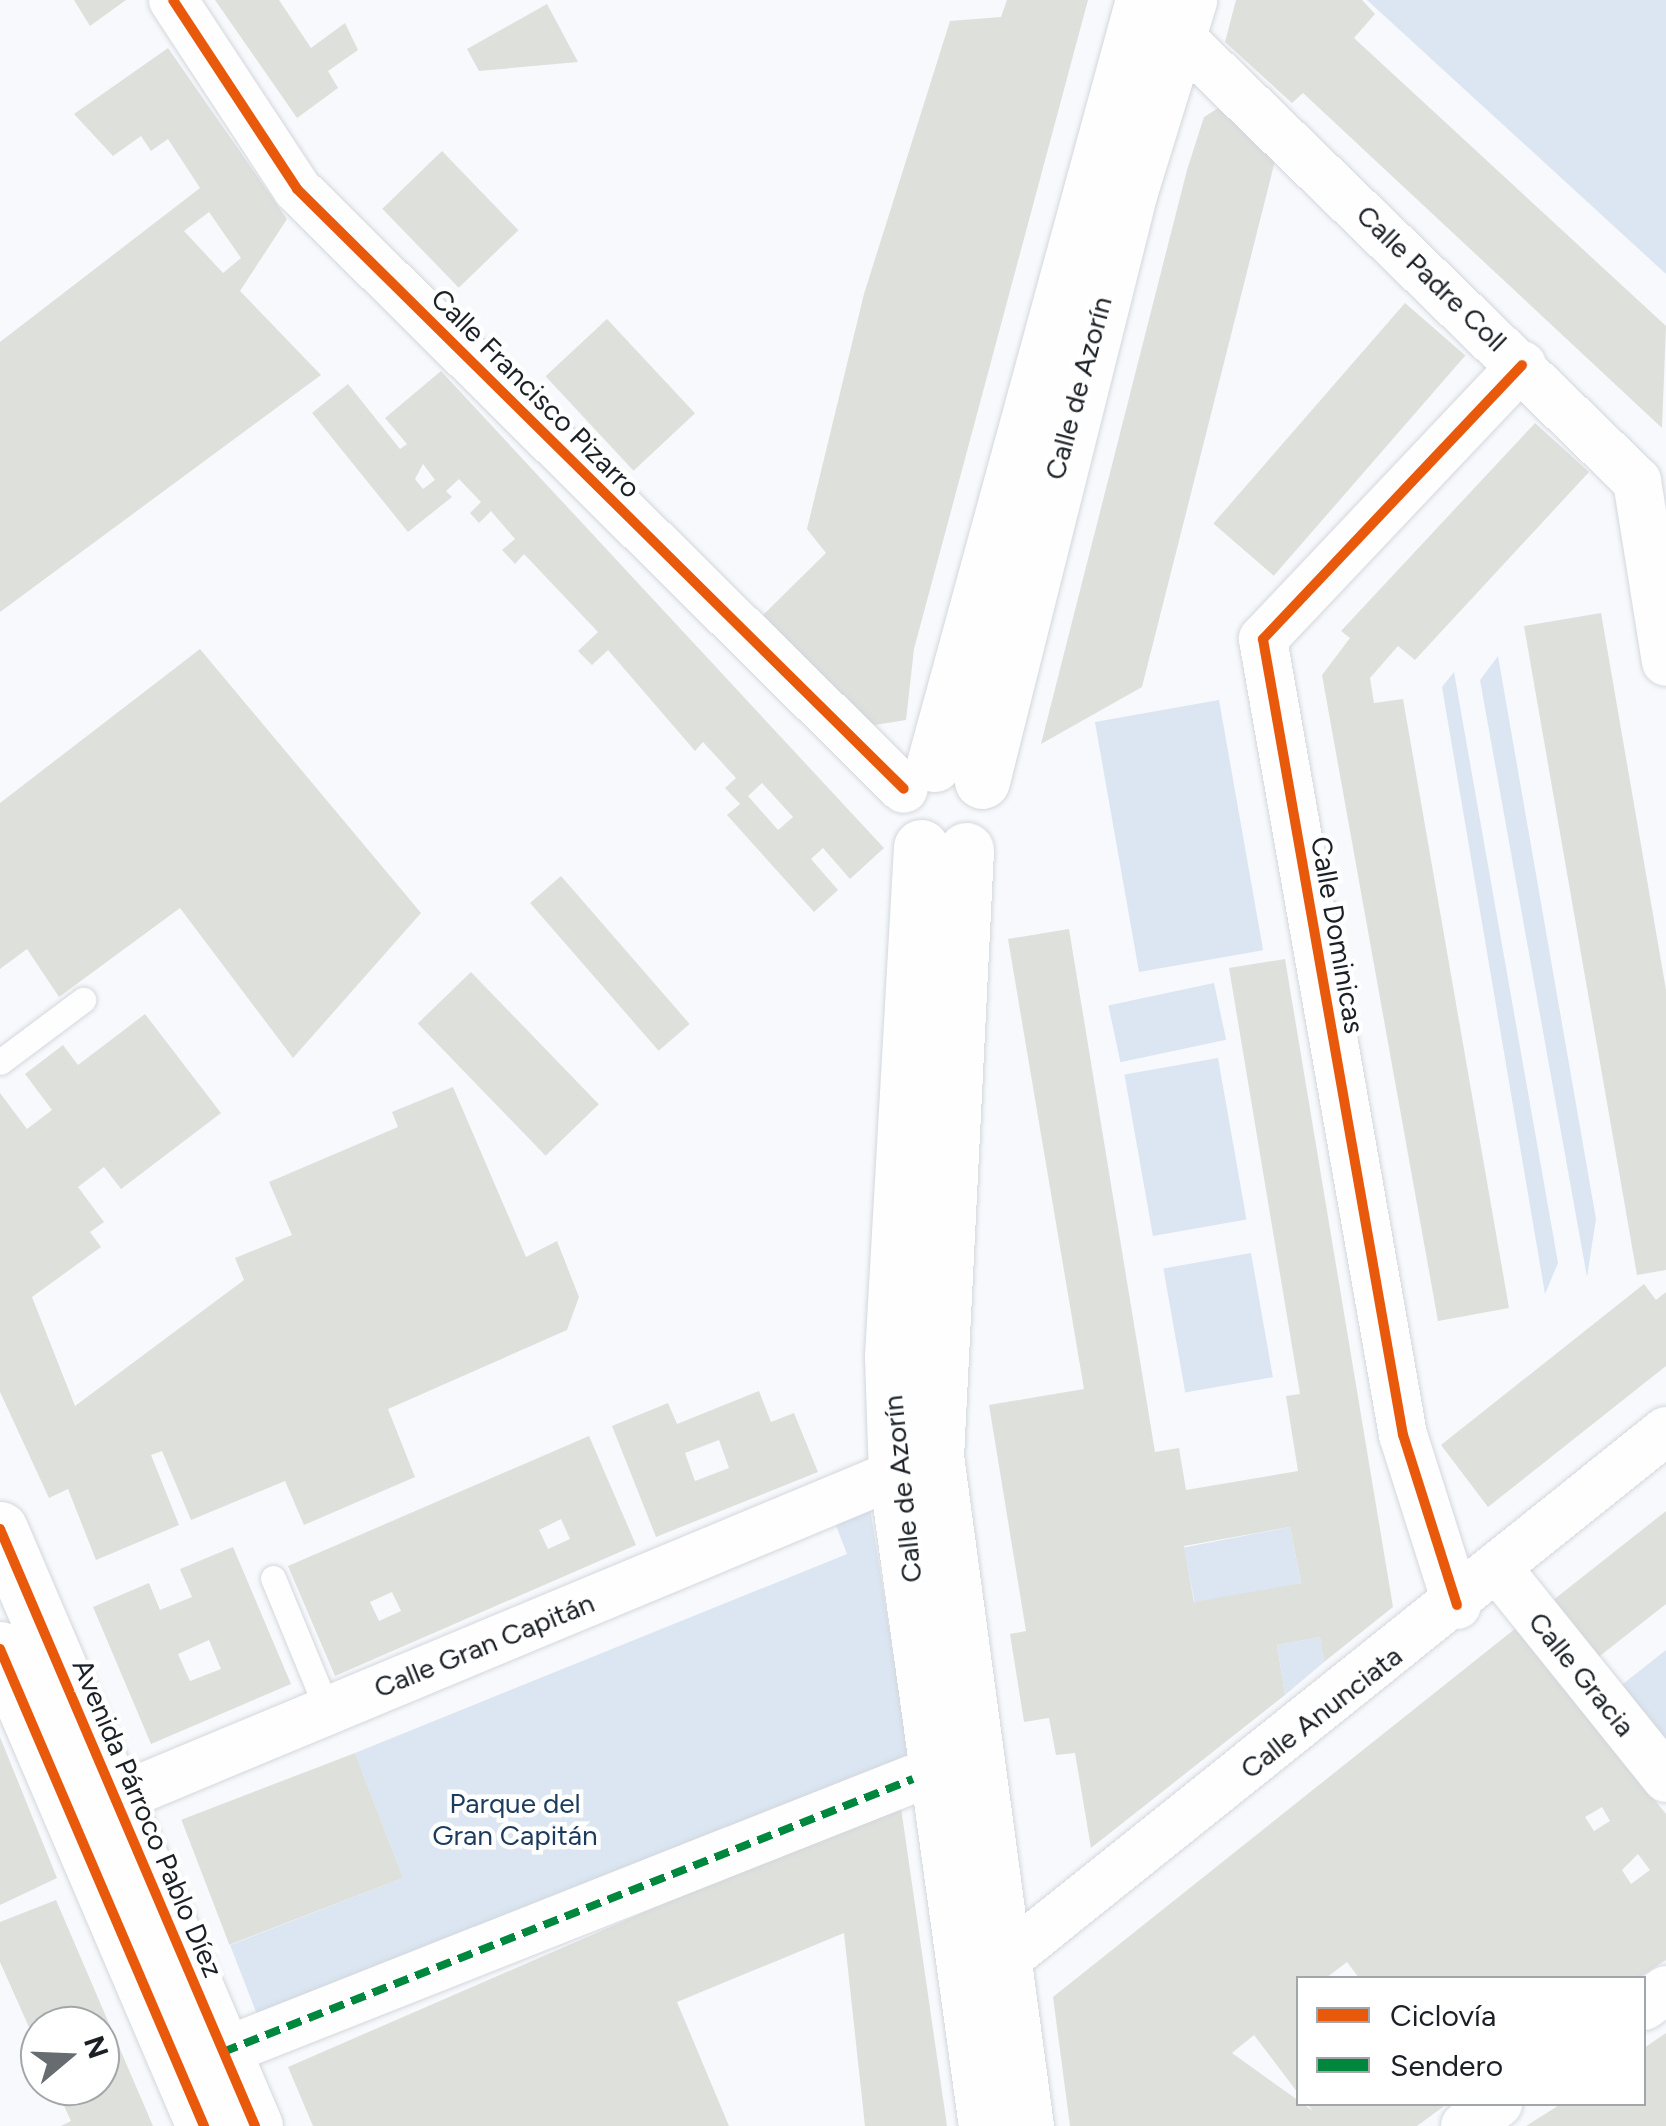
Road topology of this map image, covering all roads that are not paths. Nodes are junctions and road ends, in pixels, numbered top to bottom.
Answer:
1 (172, 0) edge
2 (1170, 11) edge
3 (1522, 365) junction
4 (1666, 662) edge
5 (940, 778) junction
6 (943, 849) junction
7 (83, 1000) dead end
8 (0, 1062) edge
9 (1666, 1431) edge
10 (896, 1474) junction
11 (0, 1528) edge
12 (1499, 1570) junction
13 (273, 1578) dead end
14 (1457, 1604) junction
15 (6, 1680) edge
16 (320, 1692) dead end
17 (914, 1778) dead end
18 (1666, 1778) edge
19 (94, 1807) junction
20 (983, 1964) junction
21 (223, 2052) junction
22 (1495, 2106) edge
23 (204, 2126) edge
24 (255, 2126) edge
25 (986, 2126) edge
26 (1026, 2126) edge
27 (1465, 2126) edge

1 - 5 street, Calle Francisco Pizarro
2 - 3 street, Calle Padre Coll
2 - 5 main road, Calle de Azorín
3 - 4 street, Calle Padre Coll
3 - 14 street, Calle Dominicas
5 - 6 main road
5 - 6 main road
6 - 10 main road, Calle de Azorín
6 - 20 main road, Calle de Azorín
7 - 8 lane
9 - 12 street, Calle Anunciata
10 - 19 street, Calle Gran Capitán
10 - 20 main road, Calle de Azorín
11 - 19 main road, Avenida Párroco Pablo Díez
12 - 14 street, Calle Anunciata
12 - 18 street, Calle Gracia
13 - 16 lane
14 - 20 street, Calle Anunciata
15 - 19 main road, Avenida Párroco Pablo Díez
17 - 21 street
19 - 21 main road, Avenida Párroco Pablo Díez
19 - 23 main road, Avenida Párroco Pablo Díez
20 - 25 main road, Calle de Azorín
20 - 26 main road, Calle de Azorín
21 - 24 main road, Avenida Párroco Pablo Díez
22 - 27 street

